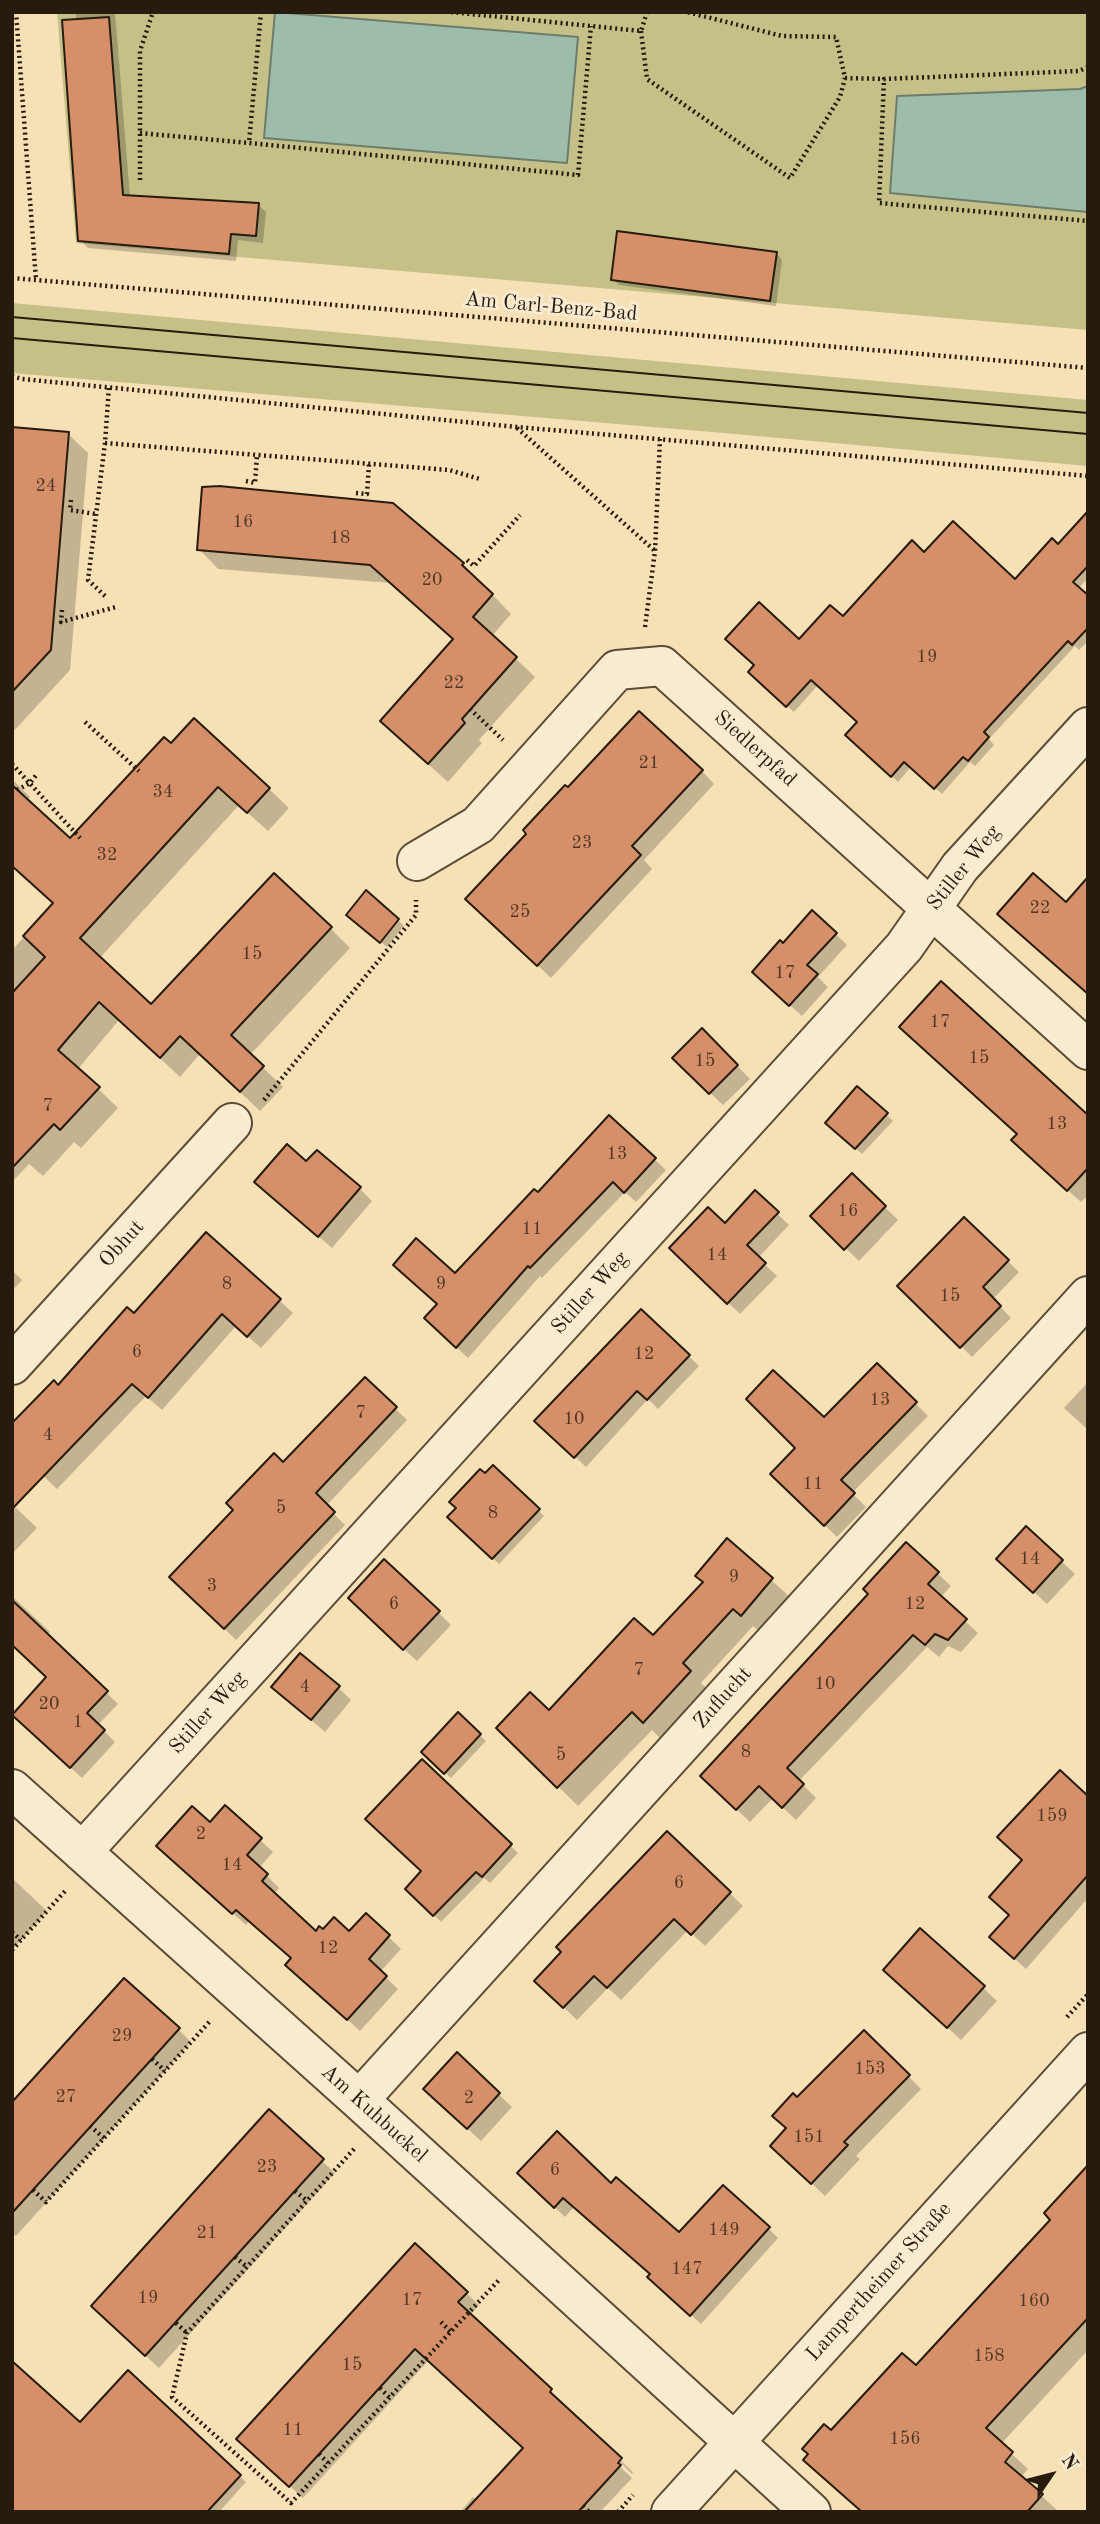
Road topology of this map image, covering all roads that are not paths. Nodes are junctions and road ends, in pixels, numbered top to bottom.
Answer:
1 (1088, 727) edge
2 (417, 861) road end
3 (932, 908) junction
4 (1088, 1050) edge
5 (232, 1123) road end
6 (1088, 1296) edge
7 (12, 1365) edge
8 (12, 1789) edge
9 (87, 1856) junction
10 (1088, 2052) edge
11 (369, 2110) junction
12 (734, 2442) junction
13 (671, 2512) edge
14 (811, 2512) edge

1 - 3 street, Stiller Weg
2 - 3 street, Siedlerpfad
3 - 4 street, Siedlerpfad
3 - 9 street, Stiller Weg
5 - 7 street, Obhut
6 - 11 street, Zuflucht
8 - 9 street, Am Kuhbuckel
9 - 11 street, Am Kuhbuckel
10 - 12 street, Lampertheimer Straße
11 - 12 street, Am Kuhbuckel
12 - 13 street, Lampertheimer Straße
12 - 14 street, Am Kuhbuckel

